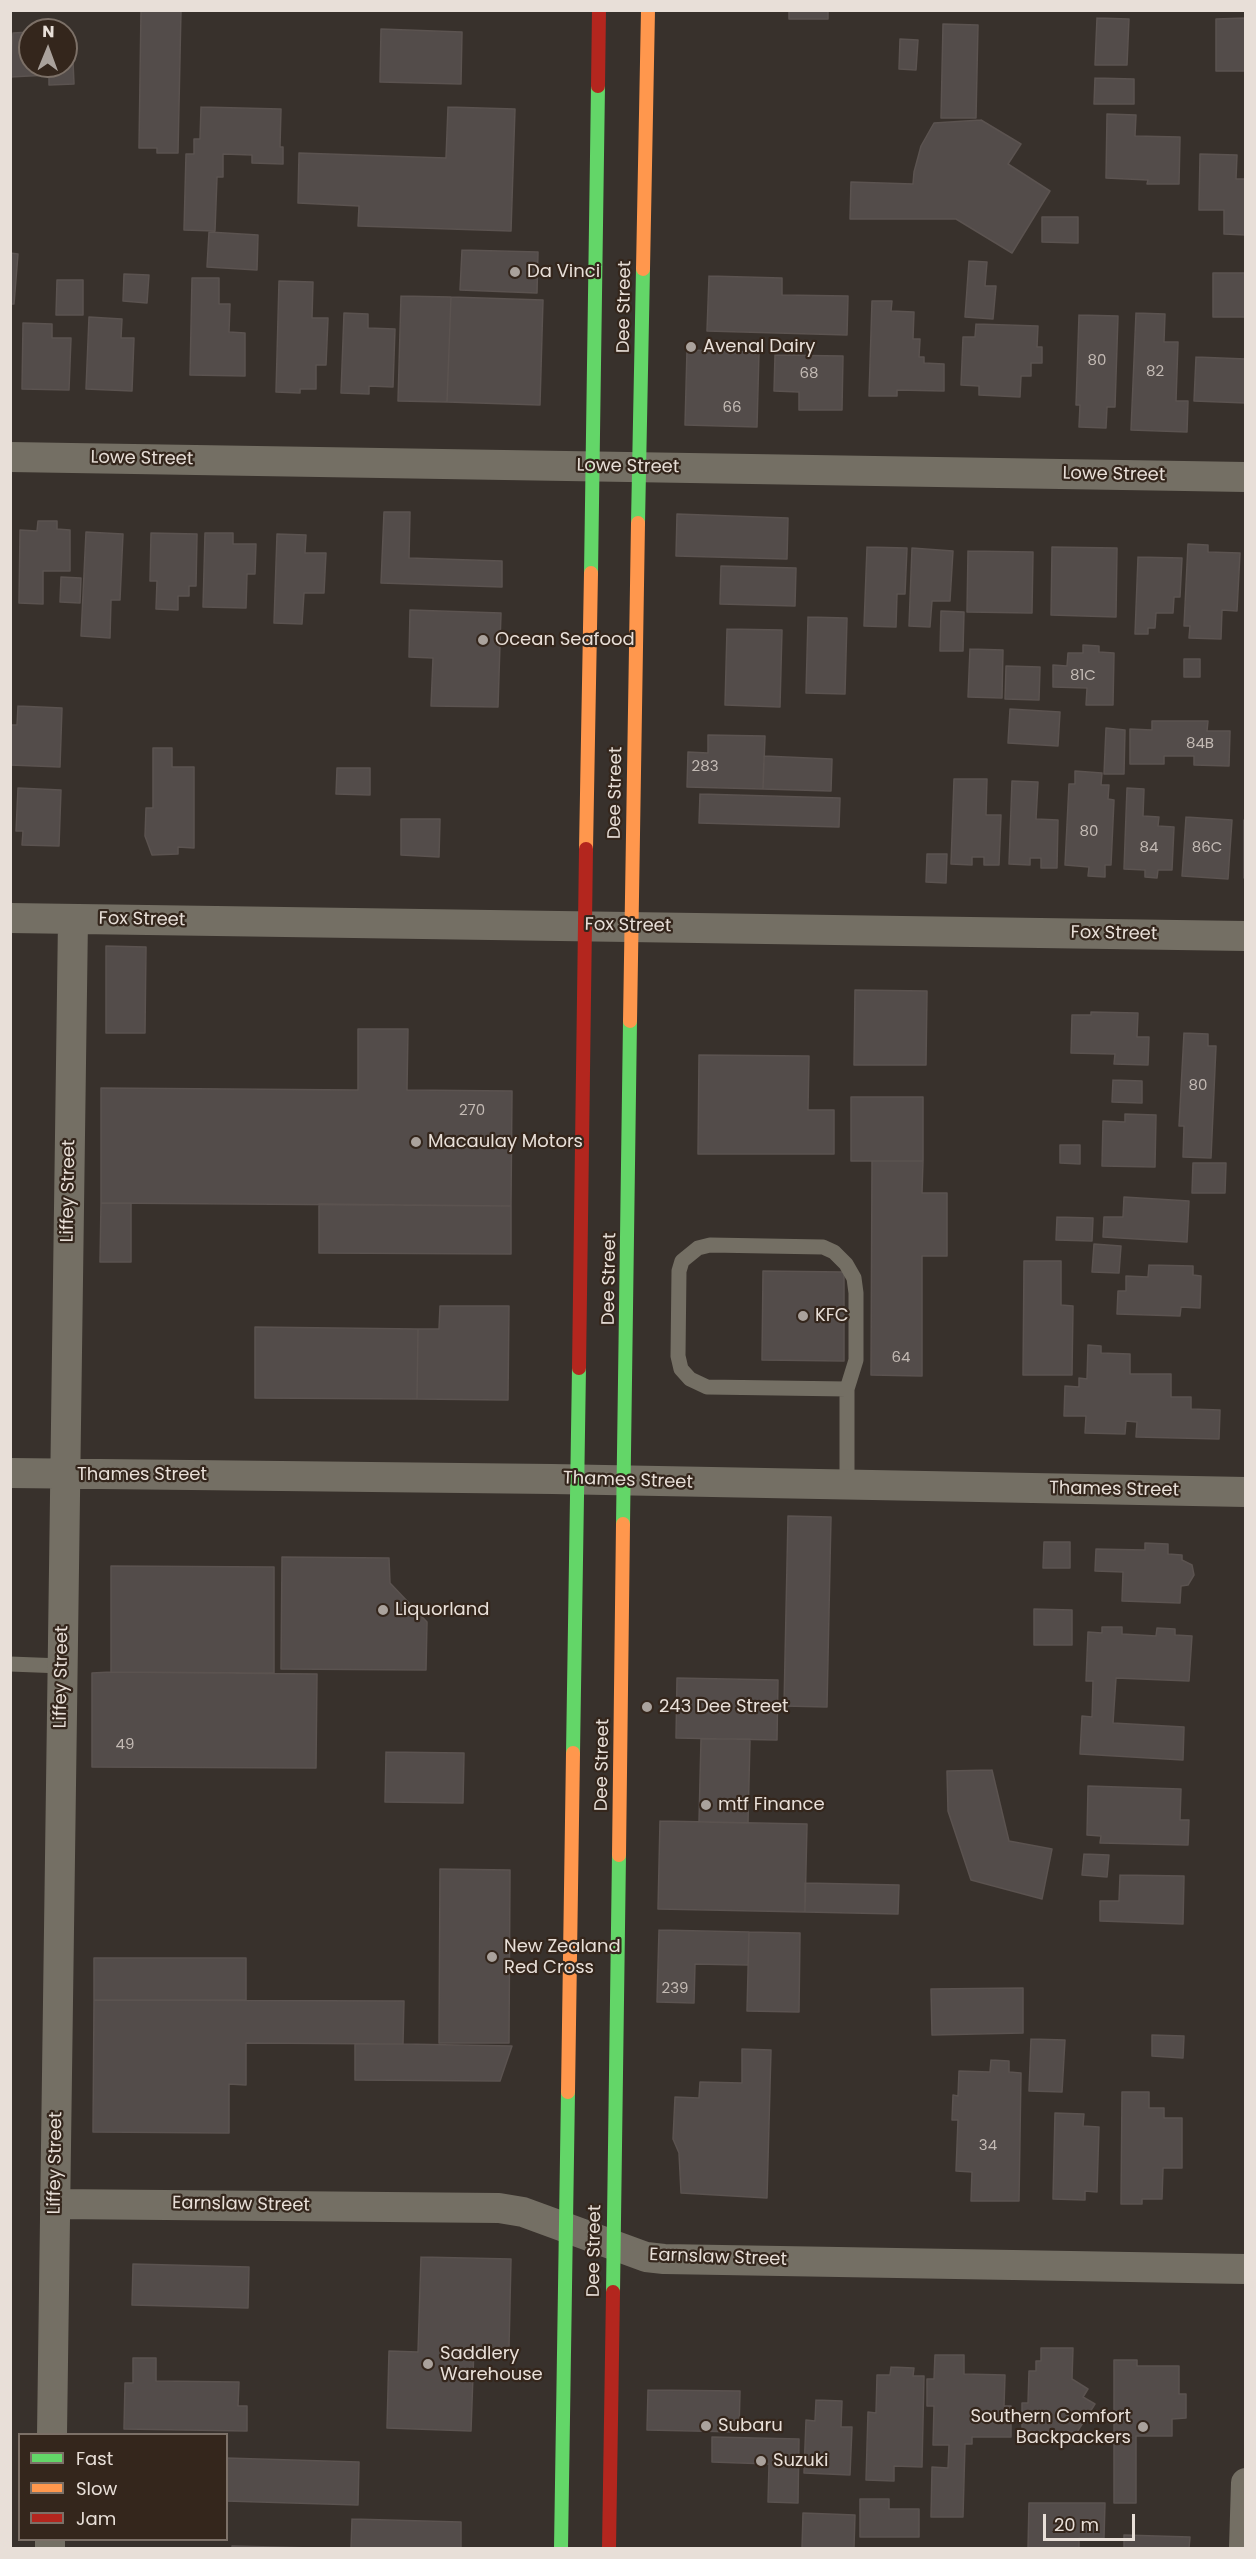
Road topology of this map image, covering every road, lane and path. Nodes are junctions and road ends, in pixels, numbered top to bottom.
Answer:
1 (599, 10) edge
2 (648, 10) edge
3 (10, 457) edge
4 (592, 467) junction
5 (641, 467) junction
6 (1245, 477) edge
7 (10, 918) edge
8 (73, 919) junction
9 (585, 926) junction
10 (633, 926) junction
11 (1245, 936) edge
12 (847, 1389) junction
13 (10, 1473) edge
14 (64, 1475) junction
15 (577, 1479) junction
16 (625, 1482) junction
17 (847, 1486) junction
18 (1245, 1492) edge
19 (10, 1664) edge
20 (62, 1666) junction
21 (55, 2204) junction
22 (568, 2228) junction
23 (613, 2245) junction
24 (1245, 2269) edge
25 (52, 2433) edge
26 (1245, 2484) edge
27 (561, 2548) edge
28 (609, 2548) edge
29 (1245, 2548) edge

1 - 4 main road, Dee Street
2 - 5 main road, Dee Street
3 - 4 street, Lowe Street
4 - 5 street, Lowe Street
4 - 9 main road, Dee Street
5 - 6 street, Lowe Street
5 - 10 main road, Dee Street
7 - 8 street, Fox Street
8 - 9 street, Fox Street
8 - 14 street, Liffey Street
9 - 10 street, Fox Street
9 - 15 main road, Dee Street
10 - 11 street, Fox Street
10 - 16 main road, Dee Street
12 - 12 lane
12 - 17 lane
13 - 14 street, Thames Street
14 - 15 street, Thames Street
14 - 20 street, Liffey Street
15 - 16 street, Thames Street
15 - 22 main road, Dee Street
16 - 17 street, Thames Street
16 - 23 main road, Dee Street
17 - 18 street, Thames Street
19 - 20 lane
20 - 21 street, Liffey Street
21 - 22 street, Earnslaw Street
21 - 25 street, Liffey Street
22 - 23 street, Earnslaw Street
22 - 27 main road, Dee Street
23 - 24 street, Earnslaw Street
23 - 28 main road, Dee Street
26 - 29 street

